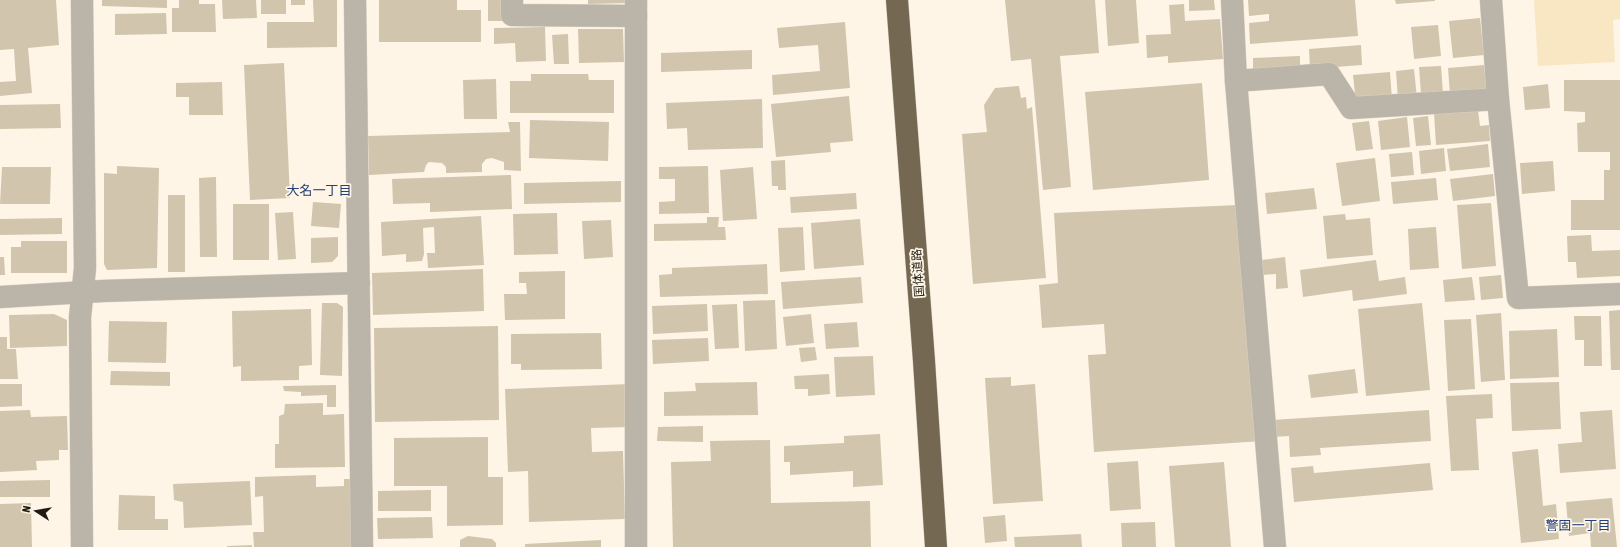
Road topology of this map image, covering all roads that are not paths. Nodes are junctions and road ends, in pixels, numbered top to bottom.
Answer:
1 (82, 0) edge
2 (355, 0) edge
3 (512, 0) edge
4 (897, 0) edge
5 (1232, 0) edge
6 (1491, 0) edge
7 (636, 8) edge
8 (1236, 82) junction
9 (1498, 99) junction
10 (359, 283) junction
11 (82, 293) junction
12 (1620, 294) edge
13 (0, 297) edge
14 (82, 547) edge
15 (362, 547) edge
16 (636, 547) edge
17 (936, 547) edge
18 (1275, 547) edge

1 - 11 street
2 - 10 street
3 - 7 street
4 - 17 highway, 国体道路
5 - 8 street
6 - 9 street
7 - 16 street
8 - 9 street
8 - 18 street
9 - 12 street
10 - 11 street
10 - 15 street
11 - 13 street
11 - 14 street

